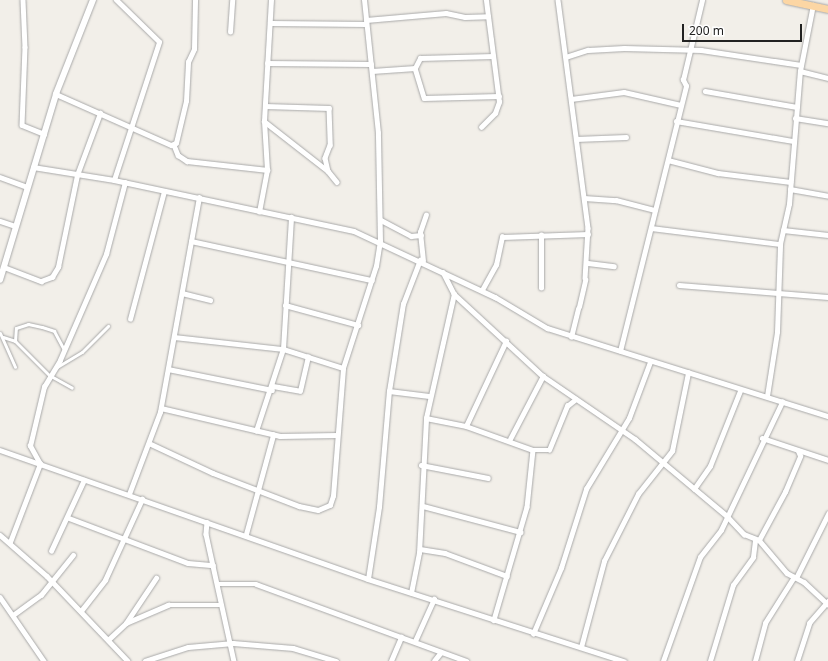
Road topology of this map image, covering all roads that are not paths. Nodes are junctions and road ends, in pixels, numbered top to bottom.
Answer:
1 (23, 0) edge
2 (93, 0) edge
3 (116, 0) edge
4 (194, 0) edge
5 (232, 0) edge
6 (271, 0) edge
7 (364, 0) edge
8 (486, 0) edge
9 (558, 0) edge
10 (702, 0) edge
11 (786, 0) edge
12 (794, 1) edge
13 (813, 5) junction
14 (828, 9) edge
15 (488, 16) junction
16 (366, 22) junction
17 (271, 23) junction
18 (230, 32) dead end
19 (691, 51) junction
20 (493, 56) junction
21 (566, 57) junction
22 (267, 63) junction
23 (371, 64) junction
24 (801, 65) junction
25 (415, 68) junction
26 (372, 71) junction
27 (800, 71) junction
28 (828, 78) edge
29 (705, 91) dead end
30 (56, 94) junction
31 (499, 96) junction
32 (571, 99) junction
33 (681, 105) junction
34 (265, 106) junction
35 (797, 107) junction
36 (100, 113) junction
37 (795, 118) junction
38 (264, 121) junction
39 (676, 121) junction
40 (828, 123) edge
41 (133, 125) junction
42 (481, 127) dead end
43 (44, 134) junction
44 (626, 136) dead end
45 (576, 140) junction
46 (793, 141) junction
47 (174, 145) junction
48 (668, 160) junction
49 (33, 167) junction
50 (267, 170) junction
51 (328, 171) junction
52 (77, 175) junction
53 (0, 177) edge
54 (114, 180) junction
55 (125, 182) junction
56 (337, 182) dead end
57 (790, 182) junction
58 (27, 187) junction
59 (790, 189) junction
60 (164, 191) junction
61 (828, 196) edge
62 (199, 198) junction
63 (584, 198) junction
64 (655, 210) junction
65 (259, 212) junction
66 (426, 215) dead end
67 (291, 217) junction
68 (381, 220) junction
69 (0, 221) edge
70 (15, 226) junction
71 (651, 228) junction
72 (783, 230) junction
73 (588, 234) junction
74 (541, 235) junction
75 (828, 235) edge
76 (421, 236) junction
77 (190, 241) junction
78 (380, 241) junction
79 (780, 244) junction
80 (421, 260) junction
81 (290, 262) junction
82 (588, 263) junction
83 (614, 266) dead end
84 (4, 267) junction
85 (443, 272) junction
86 (0, 280) edge
87 (372, 280) junction
88 (679, 285) dead end
89 (541, 288) dead end
90 (482, 290) junction
91 (182, 293) junction
92 (454, 294) junction
93 (779, 294) junction
94 (828, 297) edge
95 (210, 300) dead end
96 (285, 305) junction
97 (130, 319) dead end
98 (358, 325) junction
99 (108, 326) dead end
100 (0, 333) edge
101 (3, 337) junction
102 (571, 337) junction
103 (174, 338) junction
104 (15, 341) junction
105 (506, 341) junction
106 (283, 349) junction
107 (64, 350) junction
108 (620, 351) junction
109 (308, 357) junction
110 (650, 362) junction
111 (15, 367) dead end
112 (57, 367) junction
113 (168, 368) junction
114 (343, 368) junction
115 (688, 373) junction
116 (49, 375) junction
117 (543, 376) junction
118 (72, 388) dead end
119 (273, 388) junction
120 (388, 391) junction
121 (740, 391) junction
122 (429, 396) junction
123 (767, 396) junction
124 (576, 399) junction
125 (782, 402) junction
126 (161, 408) junction
127 (828, 416) edge
128 (426, 418) junction
129 (466, 426) junction
130 (623, 430) junction
131 (256, 431) junction
132 (273, 434) junction
133 (337, 435) junction
134 (762, 438) junction
135 (510, 440) junction
136 (151, 444) junction
137 (0, 450) edge
138 (533, 450) junction
139 (798, 450) junction
140 (828, 460) edge
141 (664, 463) junction
142 (40, 464) junction
143 (421, 465) junction
144 (488, 478) dead end
145 (84, 480) junction
146 (258, 488) junction
147 (694, 489) junction
148 (129, 494) junction
149 (142, 499) junction
150 (423, 506) junction
151 (828, 514) edge
152 (727, 516) junction
153 (69, 518) junction
154 (207, 522) junction
155 (521, 532) junction
156 (246, 534) junction
157 (0, 535) edge
158 (757, 540) junction
159 (126, 541) junction
160 (10, 542) junction
161 (420, 549) junction
162 (51, 551) dead end
163 (73, 556) dead end
164 (213, 565) junction
165 (507, 576) junction
166 (795, 577) junction
167 (156, 578) dead end
168 (368, 579) junction
169 (52, 582) junction
170 (219, 584) junction
171 (411, 593) junction
172 (0, 597) edge
173 (434, 599) junction
174 (828, 602) edge
175 (221, 605) junction
176 (80, 612) junction
177 (13, 615) junction
178 (494, 620) junction
179 (126, 623) junction
180 (533, 634) junction
181 (401, 637) junction
182 (108, 640) junction
183 (415, 641) junction
184 (233, 643) junction
185 (581, 647) junction
186 (441, 652) junction
187 (44, 661) edge
188 (128, 661) edge
189 (145, 661) edge
190 (234, 661) edge
191 (336, 661) edge
192 (391, 661) edge
193 (434, 661) edge
194 (466, 661) edge
195 (624, 661) edge
196 (663, 661) edge
197 (710, 661) edge
198 (755, 661) edge
199 (797, 661) edge

1 - 43 street
2 - 30 street
3 - 41 street
4 - 47 street
5 - 18 street
6 - 17 street
7 - 16 street
8 - 15 street
9 - 21 street
10 - 19 street
11 - 12 main road
12 - 13 main road
13 - 14 main road
13 - 24 street
15 - 16 street
15 - 20 street
16 - 17 street
16 - 23 street
17 - 22 street
19 - 21 street
19 - 24 street
19 - 33 street
20 - 25 street
20 - 31 street
21 - 32 street
22 - 23 street
22 - 34 street
23 - 26 street
24 - 27 street
25 - 26 street
25 - 31 street
26 - 68 street
27 - 28 street
27 - 35 street
29 - 35 street
30 - 36 street
30 - 43 street
31 - 42 street
32 - 33 street
32 - 45 street
33 - 39 street
34 - 38 street
34 - 51 street
35 - 37 street
36 - 41 street
36 - 52 street
37 - 40 street
37 - 46 street
38 - 50 street
38 - 51 street
39 - 46 street
39 - 48 street
41 - 47 street
41 - 54 street
43 - 49 street
44 - 45 street
45 - 63 street
46 - 57 street
47 - 50 street
48 - 57 street
48 - 64 street
49 - 52 street
49 - 58 street
50 - 65 street
51 - 56 street
52 - 54 street
52 - 84 street
53 - 58 street
54 - 55 street
55 - 60 street
55 - 107 street
57 - 59 street
58 - 70 street
59 - 61 street
59 - 72 street
60 - 62 street
60 - 97 street
62 - 65 street
62 - 77 street
63 - 64 street
63 - 73 street
64 - 71 street
65 - 67 street
66 - 76 street
67 - 78 street
67 - 81 street
68 - 76 street
68 - 78 street
69 - 70 street
70 - 84 street
71 - 79 street
71 - 108 street
72 - 75 street
72 - 79 street
73 - 74 street
73 - 82 street
74 - 89 street
74 - 90 street
76 - 80 street
77 - 81 street
77 - 91 street
78 - 80 street
78 - 87 street
79 - 93 street
80 - 85 street
80 - 120 street
81 - 87 street
81 - 96 street
82 - 83 street
82 - 102 street
84 - 86 street
85 - 90 street
85 - 92 street
87 - 98 street
88 - 93 street
90 - 102 street
91 - 95 street
91 - 103 street
92 - 105 street
92 - 122 street
93 - 94 street
93 - 123 street
96 - 98 street
96 - 106 street
98 - 114 street
99 - 112 street
100 - 101 street
101 - 104 street
101 - 111 street
102 - 108 street
103 - 106 street
103 - 113 street
104 - 107 street
104 - 116 street
105 - 117 street
105 - 129 street
106 - 109 street
106 - 119 street
107 - 112 street
108 - 110 street
109 - 114 street
109 - 119 street
110 - 115 street
110 - 130 street
112 - 116 street
113 - 119 street
113 - 126 street
114 - 133 street
115 - 121 street
115 - 141 street
116 - 118 street
116 - 142 street
117 - 124 street
117 - 135 street
119 - 131 street
120 - 122 street
120 - 168 street
121 - 123 street
121 - 147 street
122 - 128 street
123 - 125 street
124 - 130 street
124 - 138 street
125 - 127 street
125 - 134 street
126 - 131 street
126 - 136 street
128 - 129 street
128 - 143 street
129 - 135 street
130 - 141 street
130 - 180 street
131 - 132 street
132 - 133 street
132 - 146 street
133 - 146 street
134 - 139 street
134 - 152 street
135 - 138 street
136 - 146 street
136 - 148 street
137 - 142 street
138 - 155 street
139 - 140 street
139 - 158 street
141 - 147 street
141 - 185 street
142 - 145 street
142 - 160 street
143 - 144 street
143 - 150 street
145 - 148 street
145 - 153 street
146 - 156 street
147 - 152 street
148 - 149 street
149 - 154 street
149 - 159 street
150 - 155 street
150 - 161 street
151 - 166 street
152 - 158 street
152 - 196 street
153 - 159 street
153 - 162 street
154 - 156 street
154 - 164 street
155 - 165 street
156 - 168 street
157 - 160 street
158 - 166 street
158 - 197 street
159 - 164 street
159 - 176 street
160 - 169 street
161 - 165 street
161 - 171 street
163 - 169 street
164 - 170 street
165 - 178 street
166 - 174 street
166 - 198 street
167 - 179 street
168 - 171 street
169 - 176 street
169 - 177 street
170 - 175 street
170 - 181 street
171 - 173 street
172 - 177 street
173 - 178 street
173 - 183 street
174 - 199 street
175 - 179 street
175 - 184 street
176 - 182 street
177 - 187 street
178 - 180 street
179 - 182 street
180 - 185 street
181 - 183 street
181 - 192 street
182 - 188 street
183 - 186 street
184 - 189 street
184 - 190 street
184 - 191 street
185 - 195 street
186 - 193 street
186 - 194 street

